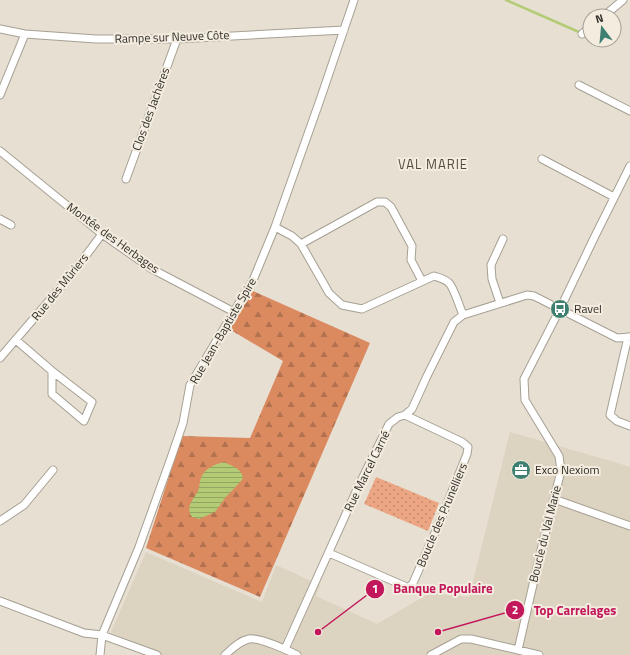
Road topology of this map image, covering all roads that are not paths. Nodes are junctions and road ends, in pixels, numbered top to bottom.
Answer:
1 (354, 0) edge
2 (623, 0) edge
3 (614, 8) edge
4 (0, 29) edge
5 (344, 30) junction
6 (25, 34) junction
7 (177, 39) junction
8 (579, 85) dead end
9 (0, 95) edge
10 (630, 111) edge
11 (0, 152) edge
12 (542, 159) dead end
13 (630, 166) edge
14 (126, 178) dead end
15 (614, 197) junction
16 (0, 219) edge
17 (11, 225) dead end
18 (275, 228) junction
19 (102, 234) junction
20 (503, 239) dead end
21 (301, 244) junction
22 (422, 281) junction
23 (500, 303) junction
24 (560, 309) junction
25 (234, 312) junction
26 (463, 315) junction
27 (629, 337) edge
28 (16, 340) junction
29 (0, 358) edge
30 (52, 371) junction
31 (405, 415) junction
32 (630, 426) edge
33 (53, 470) dead end
34 (554, 499) junction
35 (0, 521) edge
36 (630, 526) edge
37 (329, 553) junction
38 (0, 601) edge
39 (102, 635) junction
40 (285, 649) junction
41 (518, 650) junction
42 (100, 655) edge
43 (157, 655) edge
44 (225, 655) edge
45 (297, 655) edge
46 (431, 655) edge
47 (538, 655) edge

1 - 5 street, Rue Jean-Baptiste Spire
2 - 3 street
4 - 6 street, Rampe sur Neuve Côte
5 - 7 street, Rampe sur Neuve Côte
5 - 18 street, Rue Jean-Baptiste Spire
6 - 7 street, Rampe sur Neuve Côte
6 - 9 street
7 - 14 street, Clos des Jachères
8 - 10 street
11 - 19 street, Montée des Herbages
12 - 15 street
13 - 15 street, Boucle du Val Marie
15 - 24 street, Boucle du Val Marie
16 - 17 street
18 - 21 street
18 - 25 street, Rue Jean-Baptiste Spire
19 - 25 street, Montée des Herbages
19 - 28 street, Rue des Mûriers
20 - 23 street
21 - 22 street
21 - 22 street
22 - 26 street
23 - 24 street
23 - 26 street
24 - 27 street
24 - 34 street, Boucle du Val Marie
25 - 39 street, Rue Jean-Baptiste Spire
26 - 31 street, Rue Marcel Carné
27 - 32 street
28 - 29 street, Rue des Mûriers
28 - 30 street
30 - 30 street
31 - 37 street, Rue Marcel Carné
31 - 37 street, Boucle des Prunelliers
33 - 35 street
34 - 36 street
34 - 41 street, Boucle du Val Marie
37 - 40 street, Rue Marcel Carné
38 - 39 street
39 - 42 street, Rue Jean-Baptiste Spire
39 - 43 street
40 - 44 street
40 - 45 street
41 - 46 street
41 - 47 street

